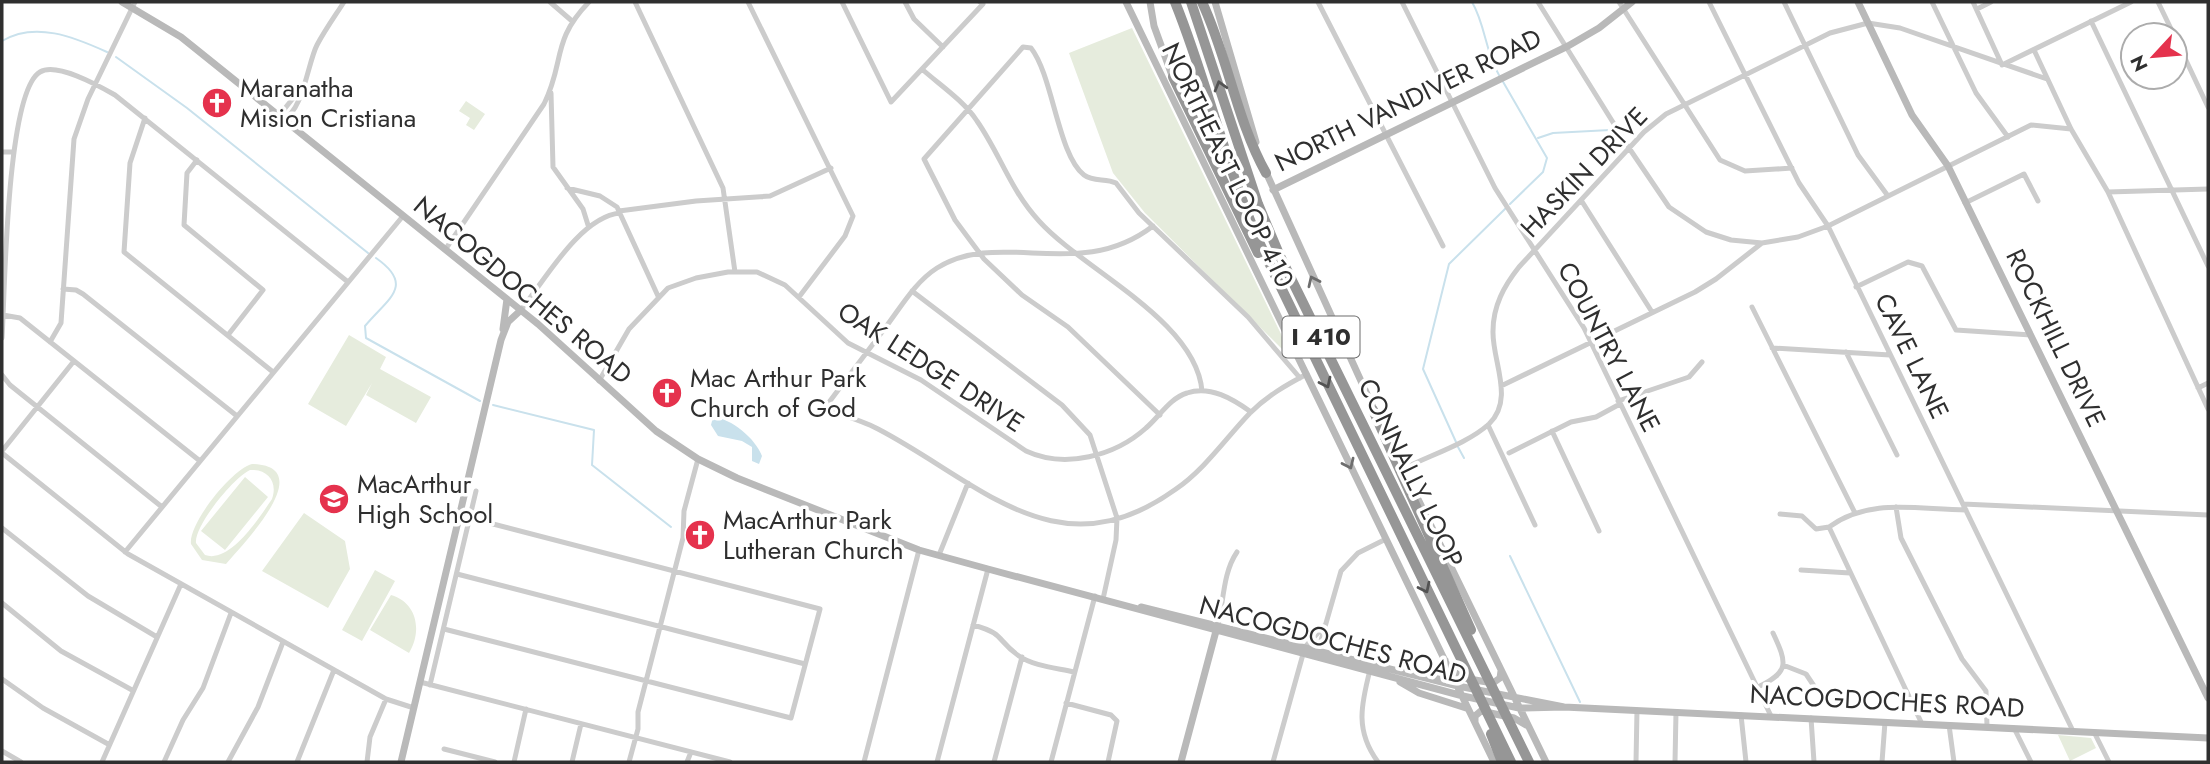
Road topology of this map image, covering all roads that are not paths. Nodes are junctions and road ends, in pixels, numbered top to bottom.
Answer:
1 (122, 2) edge
2 (344, 2) edge
3 (550, 2) edge
4 (589, 2) edge
5 (635, 2) edge
6 (748, 2) edge
7 (842, 2) edge
8 (905, 2) edge
9 (1126, 2) edge
10 (1150, 2) edge
11 (1175, 2) edge
12 (1191, 2) edge
13 (1202, 2) edge
14 (1214, 2) edge
15 (1318, 2) edge
16 (1402, 2) edge
17 (1538, 2) edge
18 (1632, 2) edge
19 (1709, 2) edge
20 (1784, 2) edge
21 (1858, 2) edge
22 (1932, 2) edge
23 (1973, 2) edge
24 (1992, 2) edge
25 (2132, 2) edge
26 (2158, 2) edge
27 (981, 3) edge
28 (134, 4) edge
29 (1620, 6) edge
30 (1977, 9) junction
31 (572, 21) junction
32 (2091, 21) junction
33 (2168, 21) edge
34 (1868, 23) junction
35 (1568, 46) junction
36 (1805, 46) junction
37 (1953, 46) junction
38 (943, 47) junction
39 (2034, 50) junction
40 (2002, 65) junction
41 (2189, 66) edge
42 (923, 69) junction
43 (1746, 75) junction
44 (1173, 77) junction
45 (2047, 79) junction
46 (95, 84) junction
47 (551, 88) junction
48 (1454, 100) junction
49 (1684, 106) junction
50 (2208, 107) edge
51 (968, 111) junction
52 (145, 118) junction
53 (283, 119) junction
54 (2071, 129) junction
55 (1387, 132) junction
56 (2008, 136) junction
57 (1629, 149) junction
58 (2, 152) edge
59 (13, 152) junction
60 (197, 160) junction
61 (1948, 166) junction
62 (831, 168) junction
63 (1792, 168) junction
64 (1266, 173) junction
65 (1212, 180) junction
66 (567, 188) junction
67 (2208, 189) edge
68 (1273, 190) junction
69 (2174, 190) junction
70 (2108, 192) junction
71 (1888, 196) junction
72 (727, 199) junction
73 (1581, 200) junction
74 (2038, 201) dead end
75 (1965, 203) junction
76 (619, 210) junction
77 (403, 216) junction
78 (588, 225) junction
79 (1153, 226) junction
80 (1828, 226) junction
81 (1762, 243) junction
82 (1443, 246) dead end
83 (445, 250) junction
84 (1535, 250) junction
85 (980, 254) junction
86 (1077, 254) junction
87 (2208, 266) edge
88 (735, 272) junction
89 (348, 282) junction
90 (1856, 287) junction
91 (63, 289) junction
92 (912, 291) junction
93 (658, 296) junction
94 (799, 297) junction
95 (507, 299) junction
96 (1752, 307) dead end
97 (521, 310) junction
98 (1652, 312) junction
99 (3, 315) edge
100 (1299, 329) junction
101 (503, 331) junction
102 (228, 335) junction
103 (2031, 335) junction
104 (2, 338) edge
105 (50, 342) junction
106 (1590, 342) junction
107 (1772, 348) junction
108 (867, 352) junction
109 (1846, 352) junction
110 (1890, 355) junction
111 (74, 361) junction
112 (1702, 362) dead end
113 (273, 372) junction
114 (2, 375) edge
115 (1303, 376) junction
116 (599, 382) junction
117 (2208, 383) edge
118 (1501, 386) junction
119 (2198, 388) junction
120 (1202, 391) junction
121 (1619, 402) junction
122 (37, 407) junction
123 (2208, 409) edge
124 (1373, 410) junction
125 (1251, 412) junction
126 (1160, 415) junction
127 (237, 416) junction
128 (1488, 425) junction
129 (1552, 431) junction
130 (2, 452) edge
131 (1509, 453) dead end
132 (1098, 454) junction
133 (1897, 455) dead end
134 (698, 459) junction
135 (200, 461) junction
136 (1403, 469) junction
137 (968, 483) junction
138 (476, 491) dead end
139 (162, 507) junction
140 (1896, 507) junction
141 (1965, 507) junction
142 (2118, 512) junction
143 (1855, 513) junction
144 (1780, 514) dead end
145 (2208, 515) edge
146 (470, 518) junction
147 (1117, 518) junction
148 (1535, 525) dead end
149 (1829, 527) junction
150 (2, 528) edge
151 (1599, 531) dead end
152 (1387, 539) junction
153 (453, 544) junction
154 (463, 546) junction
155 (919, 550) junction
156 (125, 552) junction
157 (1237, 552) dead end
158 (939, 555) junction
159 (988, 569) junction
160 (1801, 570) dead end
161 (674, 571) junction
162 (1850, 572) junction
163 (457, 574) junction
164 (181, 584) junction
165 (1099, 597) junction
166 (2, 603) edge
167 (232, 613) junction
168 (973, 625) junction
169 (1324, 626) junction
170 (660, 627) junction
171 (1217, 628) junction
172 (444, 629) junction
173 (1773, 633) dead end
174 (157, 637) junction
175 (283, 642) junction
176 (1304, 650) junction
177 (1318, 651) junction
178 (1022, 657) junction
179 (1479, 661) junction
180 (1447, 663) junction
181 (805, 664) junction
182 (1783, 665) junction
183 (1370, 668) junction
184 (334, 670) junction
185 (1501, 671) junction
186 (1074, 672) junction
187 (2, 678) edge
188 (1394, 678) junction
189 (1430, 679) junction
190 (646, 681) junction
191 (420, 682) junction
192 (430, 685) junction
193 (1458, 686) junction
194 (1758, 687) junction
195 (1816, 689) dead end
196 (132, 690) junction
197 (1463, 696) junction
198 (2208, 698) edge
199 (386, 699) junction
200 (1515, 699) junction
201 (1066, 703) junction
202 (1564, 707) junction
203 (414, 708) junction
204 (1519, 708) junction
205 (526, 709) junction
206 (1543, 709) junction
207 (1637, 710) junction
208 (1469, 711) junction
209 (1676, 712) junction
210 (1741, 715) junction
211 (1772, 716) junction
212 (1811, 718) junction
213 (1885, 722) junction
214 (581, 724) junction
215 (1922, 724) junction
216 (1476, 725) junction
217 (1949, 725) junction
218 (1987, 727) junction
219 (1529, 728) junction
220 (2014, 728) junction
221 (2073, 731) junction
222 (2094, 732) junction
223 (1495, 736) junction
224 (634, 738) junction
225 (2208, 738) edge
226 (108, 744) junction
227 (443, 749) dead end
228 (2, 751) edge
229 (691, 752) junction
230 (21, 762) edge
231 (102, 762) edge
232 (164, 762) edge
233 (228, 762) edge
234 (297, 762) edge
235 (367, 762) edge
236 (401, 762) edge
237 (495, 762) edge
238 (514, 762) edge
239 (572, 762) edge
240 (629, 762) edge
241 (687, 762) edge
242 (730, 762) edge
243 (864, 762) edge
244 (937, 762) edge
245 (994, 762) edge
246 (1051, 762) edge
247 (1108, 762) edge
248 (1181, 762) edge
249 (1273, 762) edge
250 (1378, 762) edge
251 (1494, 762) edge
252 (1502, 762) edge
253 (1511, 762) edge
254 (1529, 762) edge
255 (1546, 762) edge
256 (1636, 762) edge
257 (1675, 762) edge
258 (1746, 762) edge
259 (1814, 762) edge
260 (1882, 762) edge
261 (1954, 762) edge
262 (2031, 762) edge
263 (2109, 762) edge

1 - 28 main road, NACOGDOCHES ROAD
2 - 53 street
3 - 31 street
4 - 31 street
5 - 72 street
6 - 62 street
7 - 42 street
8 - 38 street
9 - 65 main road, NORTHEAST LOOP 410
10 - 44 main road
11 - 100 highway, CONNALLY LOOP / I 410
179 -> 12 highway, CONNALLY LOOP / I 410
13 - 64 highway
14 - 64 main road, NORTHEAST LOOP 410
15 - 55 street
16 - 48 street, COUNTRY LANE
17 - 35 street
18 - 29 main road, NORTH VANDIVER ROAD
19 - 43 street, CAVE LANE
20 - 36 street
21 - 34 main road, ROCKHILL DRIVE
22 - 37 street
23 - 30 street
24 - 30 street
25 - 32 street
26 - 33 street
27 - 38 street
28 - 46 street
28 - 53 main road, NACOGDOCHES ROAD
29 - 35 main road, NORTH VANDIVER ROAD
29 - 49 street
30 - 40 street
31 - 47 street
32 - 39 street
32 - 69 street
34 - 36 street, HASKIN DRIVE
34 - 37 street, HASKIN DRIVE
34 - 61 main road, ROCKHILL DRIVE
35 - 48 main road, NORTH VANDIVER ROAD
35 - 57 street
36 - 43 street, HASKIN DRIVE
36 - 71 street
37 - 40 street, HASKIN DRIVE
37 - 56 street
38 - 42 street
39 - 40 street
39 - 45 street
40 - 45 street, HASKIN DRIVE
41 - 50 street
42 - 51 street
43 - 49 street, HASKIN DRIVE
43 - 63 street, CAVE LANE
44 - 65 main road
44 - 100 highway
45 - 54 street
46 - 52 street
46 - 59 street
46 - 91 street
47 - 66 street
47 - 83 street
48 - 55 main road, NORTH VANDIVER ROAD
48 - 84 street, COUNTRY LANE
49 - 57 street, HASKIN DRIVE
49 - 63 street
51 - 79 street
51 - 85 street
51 - 86 street
52 - 60 street
52 - 102 street
53 - 77 main road, NACOGDOCHES ROAD
54 - 56 street
54 - 70 street
55 - 68 main road, NORTH VANDIVER ROAD
55 - 82 street
56 - 61 street
57 - 73 street, HASKIN DRIVE
57 - 81 street
58 - 59 street
59 - 99 street
60 - 89 street
60 - 102 street
61 - 71 street
61 - 75 main road, ROCKHILL DRIVE
62 - 72 street
62 - 94 street
63 - 80 street, CAVE LANE
64 - 68 main road, NORTHEAST LOOP 410
65 - 115 main road, NORTHEAST LOOP 410
66 - 76 street
66 - 78 street
67 - 69 street
124 -> 68 main road, NORTHEAST LOOP 410
69 - 70 street
69 - 87 street
70 - 119 street
71 - 80 street
72 - 76 street
72 - 88 street
73 - 84 street, HASKIN DRIVE
73 - 98 street
74 - 75 street
75 - 103 main road, ROCKHILL DRIVE
76 - 78 street
76 - 93 street
77 - 83 main road, NACOGDOCHES ROAD
77 - 89 street
78 - 97 street
79 - 86 street
79 - 115 street
80 - 81 street
80 - 90 street, CAVE LANE
81 - 98 street
83 - 95 main road, NACOGDOCHES ROAD
84 - 106 street, COUNTRY LANE
84 - 118 street, HASKIN DRIVE
85 - 86 street
85 - 92 street
85 - 126 street
86 - 120 street
88 - 93 street, OAK LEDGE DRIVE
88 - 94 street, OAK LEDGE DRIVE
89 - 113 street
90 - 103 street
90 - 110 street, CAVE LANE
91 - 105 street
91 - 127 street
92 - 108 street
92 - 132 street
93 - 116 street, OAK LEDGE DRIVE
94 - 108 street, OAK LEDGE DRIVE
95 - 97 main road, NACOGDOCHES ROAD
95 - 101 main road
96 - 107 street
97 - 101 main road
97 - 116 main road, NACOGDOCHES ROAD
98 - 106 street
99 - 104 street
99 - 105 street
100 -> 223 highway, CONNALLY LOOP / I 410
101 - 153 main road
102 - 113 street
103 - 142 main road, ROCKHILL DRIVE
105 - 111 street
106 - 118 street
106 - 121 street, COUNTRY LANE
107 - 109 street
107 - 143 street
108 - 132 street, OAK LEDGE DRIVE
108 - 137 street
109 - 110 street
109 - 133 street
110 - 141 street, CAVE LANE
111 - 122 street
111 - 135 street
112 - 121 street
113 - 127 street
114 - 122 street
115 - 125 street
115 -> 152 main road, NORTHEAST LOOP 410
116 - 134 main road, NACOGDOCHES ROAD
117 - 119 street
118 - 128 street, HASKIN DRIVE
119 - 123 street
120 - 125 street
120 - 126 street, OAK LEDGE DRIVE
121 - 129 street
121 - 194 street, COUNTRY LANE
122 - 130 street
122 - 139 street
124 - 136 main road, NORTHEAST LOOP 410
124 - 179 highway
125 - 147 street
126 - 132 street, OAK LEDGE DRIVE
127 - 135 street
128 - 136 street
128 - 148 street
129 - 131 street
129 - 151 street
130 - 156 street
132 - 147 street
134 - 155 main road, NACOGDOCHES ROAD
134 - 161 street
135 - 139 street
136 - 185 main road, NORTHEAST LOOP 410
137 - 147 street
137 - 158 street
138 - 146 street
139 - 156 street
140 - 141 street
140 - 143 street
140 - 218 street
141 - 142 street
141 - 221 street, CAVE LANE
142 - 145 street
142 - 198 main road, ROCKHILL DRIVE
143 - 149 street
144 - 149 street
146 - 154 street
146 - 161 street
147 - 165 street
149 - 162 street
150 - 174 street
152 - 169 street
152 - 180 main road, NORTHEAST LOOP 410
153 - 154 street
153 - 191 main road
154 - 163 street
155 - 158 main road, NACOGDOCHES ROAD
155 - 243 street
156 - 164 street
157 - 171 street
158 - 159 main road, NACOGDOCHES ROAD
159 - 165 main road, NACOGDOCHES ROAD
159 - 168 street
160 - 162 street
161 - 170 street
161 - 181 street
162 - 215 street
163 - 170 street
163 - 172 street
164 - 167 street
164 - 174 street
165 - 171 main road, NACOGDOCHES ROAD
165 - 186 street
166 - 196 street
167 - 175 street
167 - 232 street
168 - 178 street
168 - 244 street
169 - 176 street
169 - 177 street
170 - 181 street
170 - 190 street
171 - 176 main road, NACOGDOCHES ROAD
171 - 248 main road
172 - 190 street
172 - 192 street
173 - 182 street
174 - 196 street
175 - 184 street
175 - 233 street
176 - 177 main road, NACOGDOCHES ROAD
176 - 183 main road, NACOGDOCHES ROAD
176 - 249 street
177 - 183 main road, NACOGDOCHES ROAD
178 - 186 street
178 - 245 street
179 - 254 highway, CONNALLY LOOP / I 410
180 - 185 main road
180 - 189 main road
180 - 193 main road, NORTHEAST LOOP 410
181 - 190 street
182 - 194 street
182 - 195 street
183 - 188 main road, NACOGDOCHES ROAD
183 - 189 main road, NACOGDOCHES ROAD
183 - 250 street
184 - 199 street
184 - 234 street
185 - 200 main road, NORTHEAST LOOP 410
186 - 201 street
187 - 226 street
188 - 197 main road, NACOGDOCHES ROAD
188 - 208 main road
189 - 193 main road, NACOGDOCHES ROAD
190 - 224 street
191 - 192 street
191 - 203 main road
192 - 205 street
193 - 197 main road, NORTHEAST LOOP 410
193 - 200 main road, NACOGDOCHES ROAD
194 - 211 street, COUNTRY LANE
196 - 226 street
197 - 204 main road, NACOGDOCHES ROAD
197 - 208 main road, NORTHEAST LOOP 410
199 - 203 street
199 - 235 street
200 - 202 main road, NACOGDOCHES ROAD
200 - 204 main road, NORTHEAST LOOP 410
201 - 246 street
201 - 247 street
202 - 206 main road, NACOGDOCHES ROAD
202 - 207 main road, NACOGDOCHES ROAD
203 - 236 main road
204 - 206 main road, NACOGDOCHES ROAD
204 - 219 main road, NORTHEAST LOOP 410
205 - 214 street
205 - 238 street
206 - 219 main road
207 - 209 main road, NACOGDOCHES ROAD
207 - 256 street
208 - 216 main road, NORTHEAST LOOP 410
209 - 210 main road, NACOGDOCHES ROAD
209 - 257 street
210 - 211 main road, NACOGDOCHES ROAD
210 - 258 street
211 - 212 main road, NACOGDOCHES ROAD
212 - 213 main road, NACOGDOCHES ROAD
212 - 259 street
213 - 215 main road, NACOGDOCHES ROAD
213 - 260 street
214 - 224 street
214 - 239 street
215 - 217 main road, NACOGDOCHES ROAD
216 - 219 main road
216 - 251 main road, NORTHEAST LOOP 410
217 - 218 main road, NACOGDOCHES ROAD
217 - 261 street
218 - 220 main road, NACOGDOCHES ROAD
219 - 255 main road, NORTHEAST LOOP 410
220 - 221 main road, NACOGDOCHES ROAD
220 - 262 street
221 - 222 main road, NACOGDOCHES ROAD
222 - 225 main road, NACOGDOCHES ROAD
222 - 263 street
223 - 252 highway
223 - 253 highway, CONNALLY LOOP / I 410
224 - 229 street
224 - 240 street
226 - 231 street
227 - 237 street
228 - 230 street
229 - 241 street
229 - 242 street

